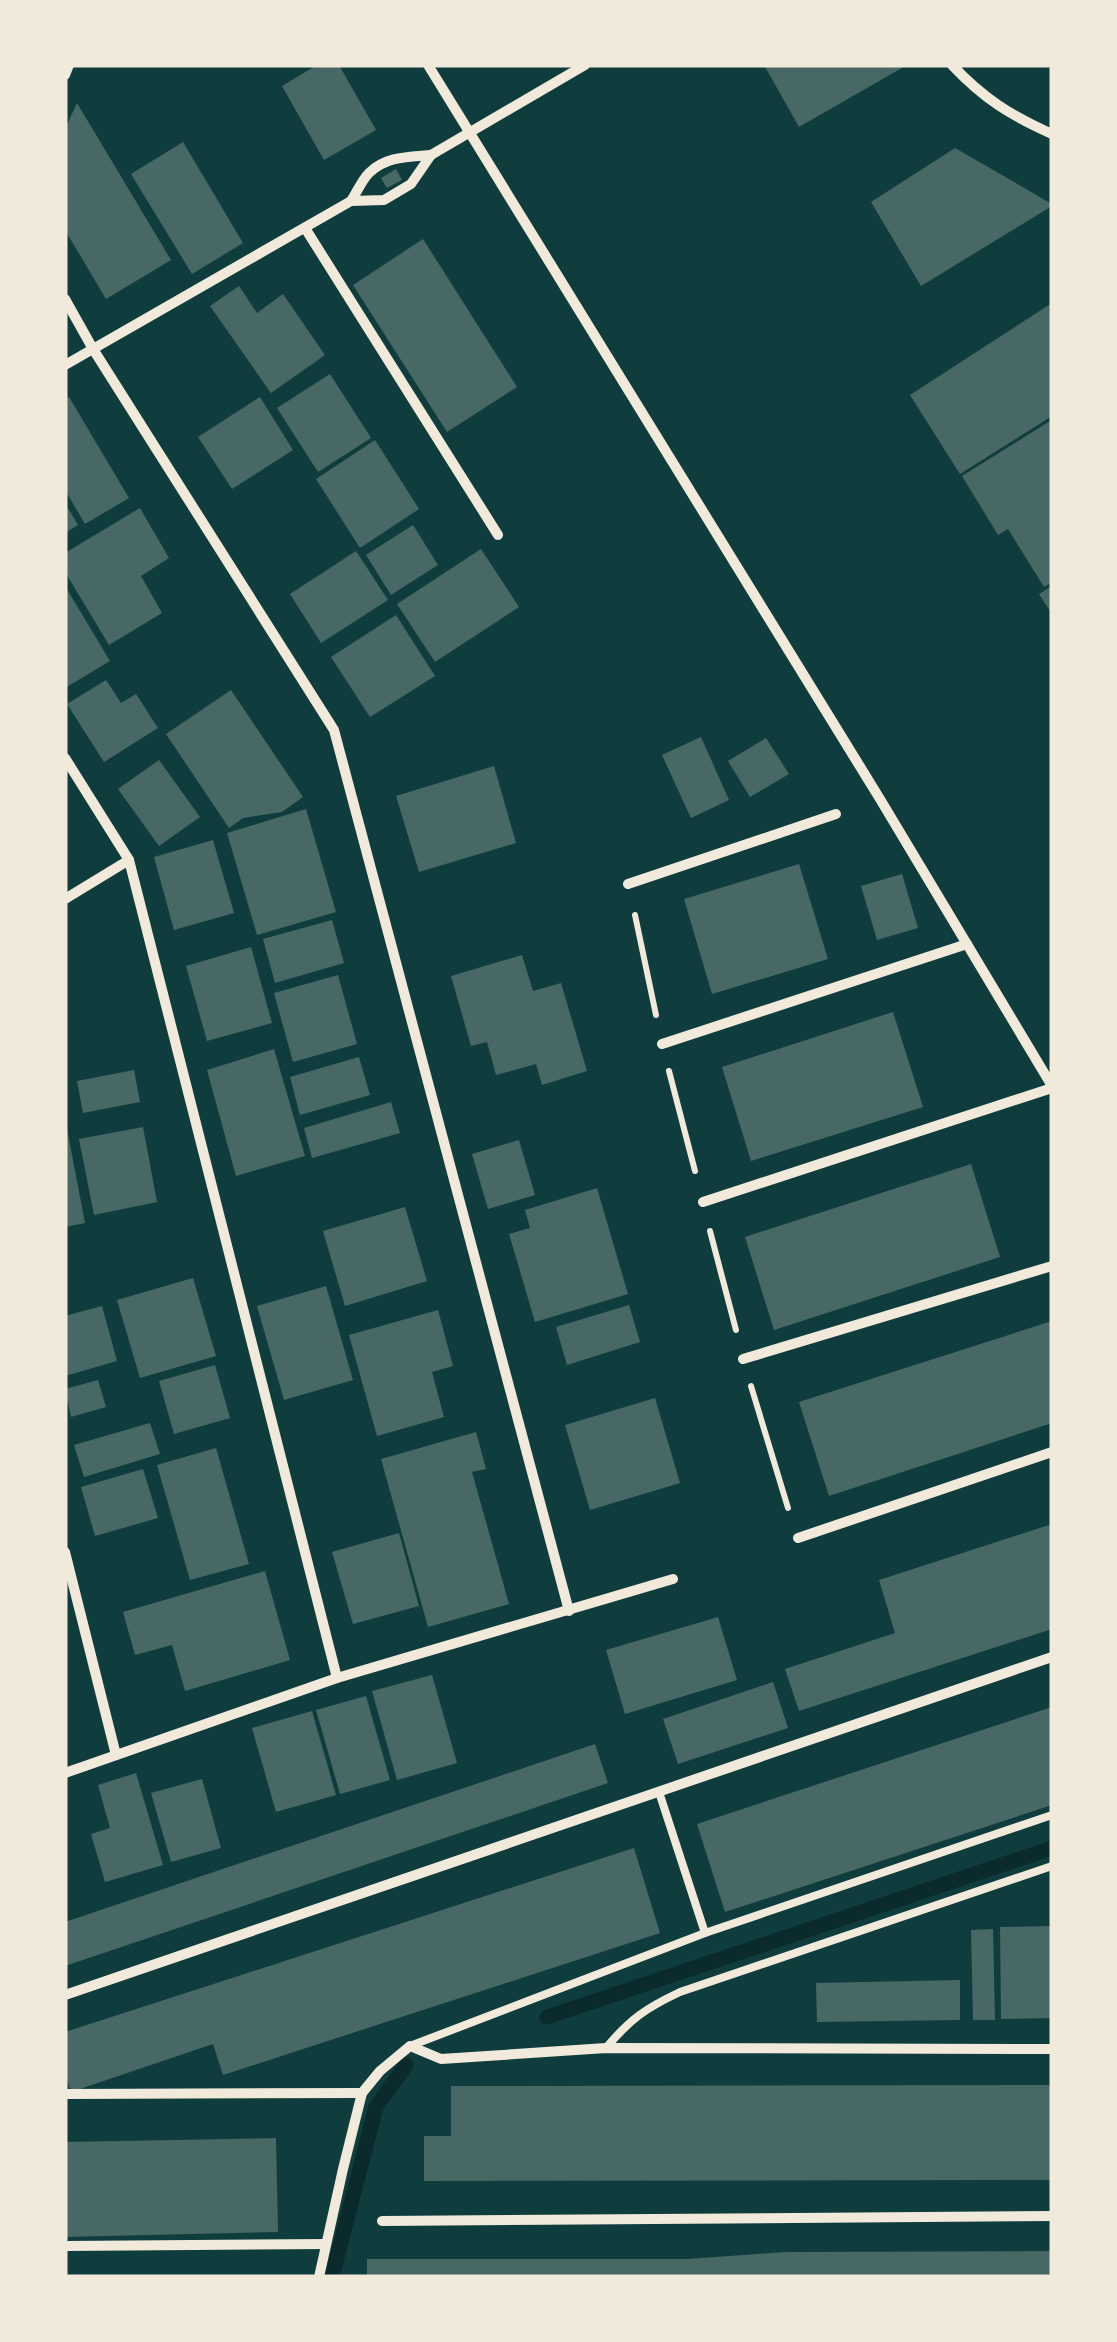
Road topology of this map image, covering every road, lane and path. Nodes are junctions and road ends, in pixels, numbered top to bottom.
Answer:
1 (69, 65) edge
2 (428, 65) edge
3 (585, 65) edge
4 (952, 65) edge
5 (65, 75) edge
6 (470, 133) junction
7 (1052, 134) edge
8 (431, 156) junction
9 (351, 201) junction
10 (305, 228) junction
11 (65, 299) edge
12 (93, 349) junction
13 (65, 366) edge
14 (498, 535) dead end
15 (65, 758) edge
16 (836, 814) dead end
17 (128, 860) junction
18 (628, 884) dead end
19 (65, 899) edge
20 (967, 944) junction
21 (662, 1044) dead end
22 (1052, 1086) edge
23 (702, 1202) dead end
24 (1052, 1266) edge
25 (743, 1360) dead end
26 (1052, 1452) edge
27 (798, 1538) dead end
28 (65, 1552) edge
29 (673, 1579) dead end
30 (569, 1611) junction
31 (1052, 1657) edge
32 (338, 1678) junction
33 (116, 1755) junction
34 (65, 1773) edge
35 (660, 1792) junction
36 (1052, 1815) edge
37 (1052, 1866) edge
38 (705, 1932) junction
39 (65, 1995) edge
40 (410, 2046) junction
41 (606, 2048) junction
42 (1052, 2049) edge
43 (362, 2093) junction
44 (65, 2094) edge
45 (1052, 2216) edge
46 (382, 2221) dead end
47 (326, 2244) junction
48 (65, 2246) edge
49 (319, 2277) edge

1 - 5 street
2 - 6 street
3 - 6 street
4 - 7 street
6 - 8 street
6 - 20 street
8 - 9 street
8 - 9 street
9 - 10 street
10 - 12 street
10 - 14 street
11 - 12 street
12 - 13 street
12 - 30 street
15 - 17 street
16 - 18 street
17 - 19 street
17 - 32 street
20 - 21 street
20 - 22 street
22 - 23 street
24 - 25 street
26 - 27 street
28 - 33 street
29 - 30 street
30 - 32 street
31 - 35 street
32 - 33 street
33 - 34 street
35 - 38 lane
35 - 39 street
36 - 38 lane
37 - 41 lane
38 - 40 lane
40 - 41 street
40 - 43 street
41 - 42 street
43 - 44 street
43 - 47 street
45 - 46 street
47 - 48 street
47 - 49 street

